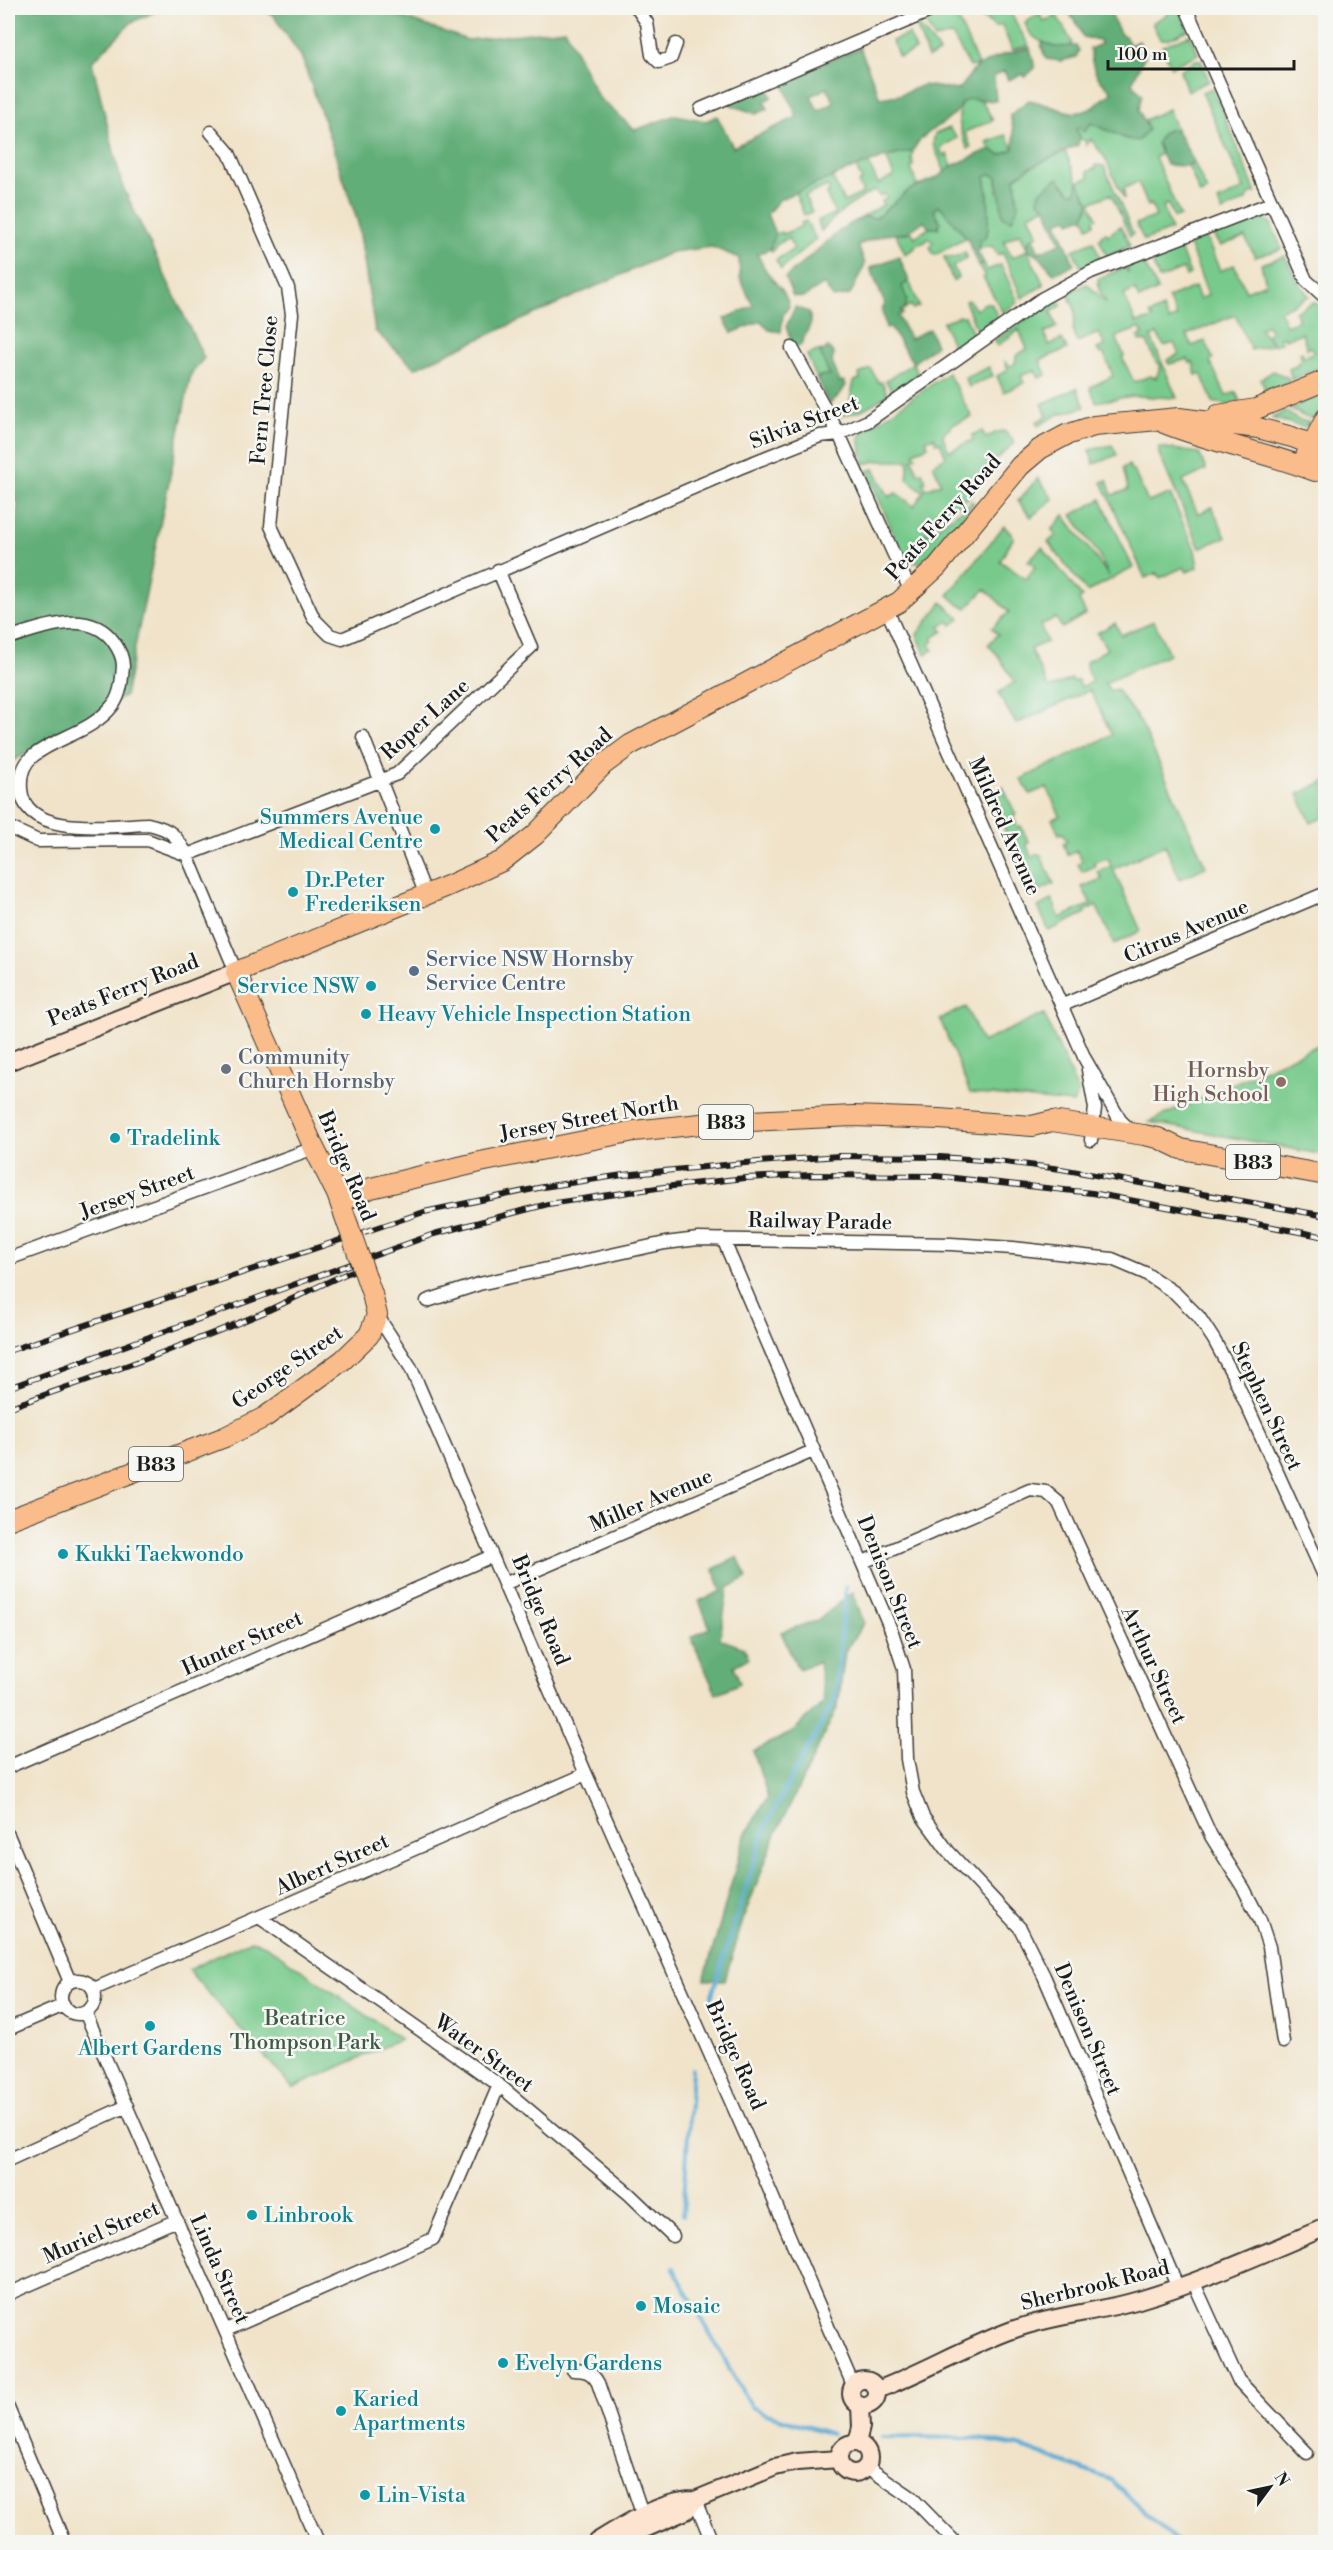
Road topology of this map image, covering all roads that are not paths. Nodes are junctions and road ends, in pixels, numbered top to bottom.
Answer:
1 (638, 8) edge
2 (937, 8) edge
3 (1186, 8) edge
4 (676, 44) dead end
5 (701, 109) dead end
6 (212, 132) dead end
7 (1271, 202) junction
8 (1326, 298) edge
9 (792, 348) dead end
10 (1326, 380) edge
11 (1326, 418) edge
12 (1170, 420) junction
13 (839, 434) junction
14 (1321, 448) edge
15 (1314, 471) edge
16 (498, 570) junction
17 (911, 592) junction
18 (887, 610) junction
19 (330, 635) joint
20 (8, 638) edge
21 (363, 736) dead end
22 (380, 781) junction
23 (8, 827) edge
24 (187, 855) junction
25 (1326, 893) edge
26 (426, 896) junction
27 (236, 972) junction
28 (1063, 1005) junction
29 (1086, 1059) junction
30 (8, 1062) edge
31 (1092, 1133) junction
32 (1133, 1133) junction
33 (314, 1148) junction
34 (1181, 1149) junction
35 (1326, 1175) edge
36 (341, 1202) junction
37 (723, 1239) junction
38 (8, 1259) edge
39 (427, 1301) dead end
40 (377, 1315) junction
41 (1199, 1317) joint
42 (813, 1451) junction
43 (8, 1520) edge
44 (492, 1556) junction
45 (863, 1562) junction
46 (1326, 1580) edge
47 (504, 1584) junction
48 (8, 1767) edge
49 (586, 1774) junction
50 (8, 1835) edge
51 (259, 1917) junction
52 (70, 1982) junction
53 (94, 1989) junction
54 (64, 2005) junction
55 (86, 2012) junction
56 (8, 2029) edge
57 (1283, 2043) dead end
58 (499, 2085) junction
59 (127, 2106) junction
60 (8, 2160) edge
61 (177, 2220) junction
62 (1326, 2227) edge
63 (673, 2236) dead end
64 (1194, 2283) junction
65 (1178, 2288) junction
66 (8, 2294) edge
67 (226, 2330) junction
68 (573, 2370) dead end
69 (853, 2385) junction
70 (877, 2390) junction
71 (860, 2406) junction
72 (8, 2408) edge
73 (857, 2443) junction
74 (1307, 2453) dead end
75 (839, 2459) junction
76 (867, 2467) junction
77 (695, 2500) junction
78 (643, 2516) junction
79 (64, 2542) edge
80 (318, 2542) edge
81 (596, 2542) edge
82 (602, 2542) edge
83 (712, 2542) edge
84 (955, 2542) edge

1 - 4 street
2 - 5 street
3 - 7 street
6 - 19 street, Fern Tree Close
7 - 8 street
7 - 13 street, Silvia Street
9 - 13 street
10 - 12 main road
11 - 14 main road
12 - 14 main road, Peats Ferry Road
12 - 15 main road, Peats Ferry Road
12 - 17 main road, Peats Ferry Road
13 - 16 street, Silvia Street
13 - 17 street
14 - 15 main road
16 - 19 street, Silvia Street
16 - 22 street, Roper Lane
17 - 18 main road, Peats Ferry Road
18 - 26 main road, Peats Ferry Road
18 - 28 street, Mildred Avenue
20 - 24 street, Bridge Road
21 - 22 street
22 - 24 street, Roper Lane
22 - 26 street
23 - 24 street
24 - 27 street, Bridge Road
25 - 28 street, Citrus Avenue
26 - 27 main road, Peats Ferry Road
27 - 30 main road, Peats Ferry Road
27 - 33 main road, Bridge Road
28 - 29 street, Mildred Avenue
29 - 31 street, Mildred Avenue
29 - 32 street, Mildred Avenue
31 - 32 main road, Jersey Street North / B83
31 - 34 main road, Jersey Street North / B83
31 - 36 main road, Jersey Street North / B83
32 - 34 main road, Jersey Street North / B83
33 - 36 main road, Bridge Road
33 - 38 street, Jersey Street
34 - 35 main road, Jersey Street North / B83
36 - 40 main road, Bridge Road, bridge
37 - 39 street, Railway Parade
37 - 41 street, Railway Parade
37 - 42 street, Denison Street
40 - 43 main road, George Street / B83
40 - 44 street, Bridge Road
41 - 46 street, Stephen Street
42 - 45 street, Denison Street
42 - 47 street, Miller Avenue
44 - 47 street, Bridge Road
44 - 48 street, Hunter Street
45 - 57 street, Arthur Street
45 - 65 street, Denison Street
47 - 49 street, Bridge Road
49 - 51 street, Albert Street
49 - 69 street, Bridge Road
50 - 52 street
51 - 53 street, Albert Street
51 - 58 street, Water Street
52 - 53 street
52 - 54 street
53 - 55 street
54 - 55 street
54 - 56 street
55 - 59 street, Linda Street
58 - 63 street, Water Street
58 - 67 street
59 - 60 street
59 - 61 street, Linda Street
61 - 66 street, Muriel Street
61 - 67 street, Linda Street
62 - 64 main road, Sherbrook Road
64 - 65 main road, Sherbrook Road
64 - 74 street
65 - 70 main road, Sherbrook Road
67 - 80 street, Linda Street
68 - 78 street
69 - 70 main road
69 - 71 main road
70 - 71 main road
71 - 73 main road
72 - 79 street
73 - 75 main road
73 - 76 main road
75 - 76 main road
75 - 77 main road
76 - 84 street
77 - 78 main road
77 - 82 main road
77 - 83 street
78 - 81 main road

